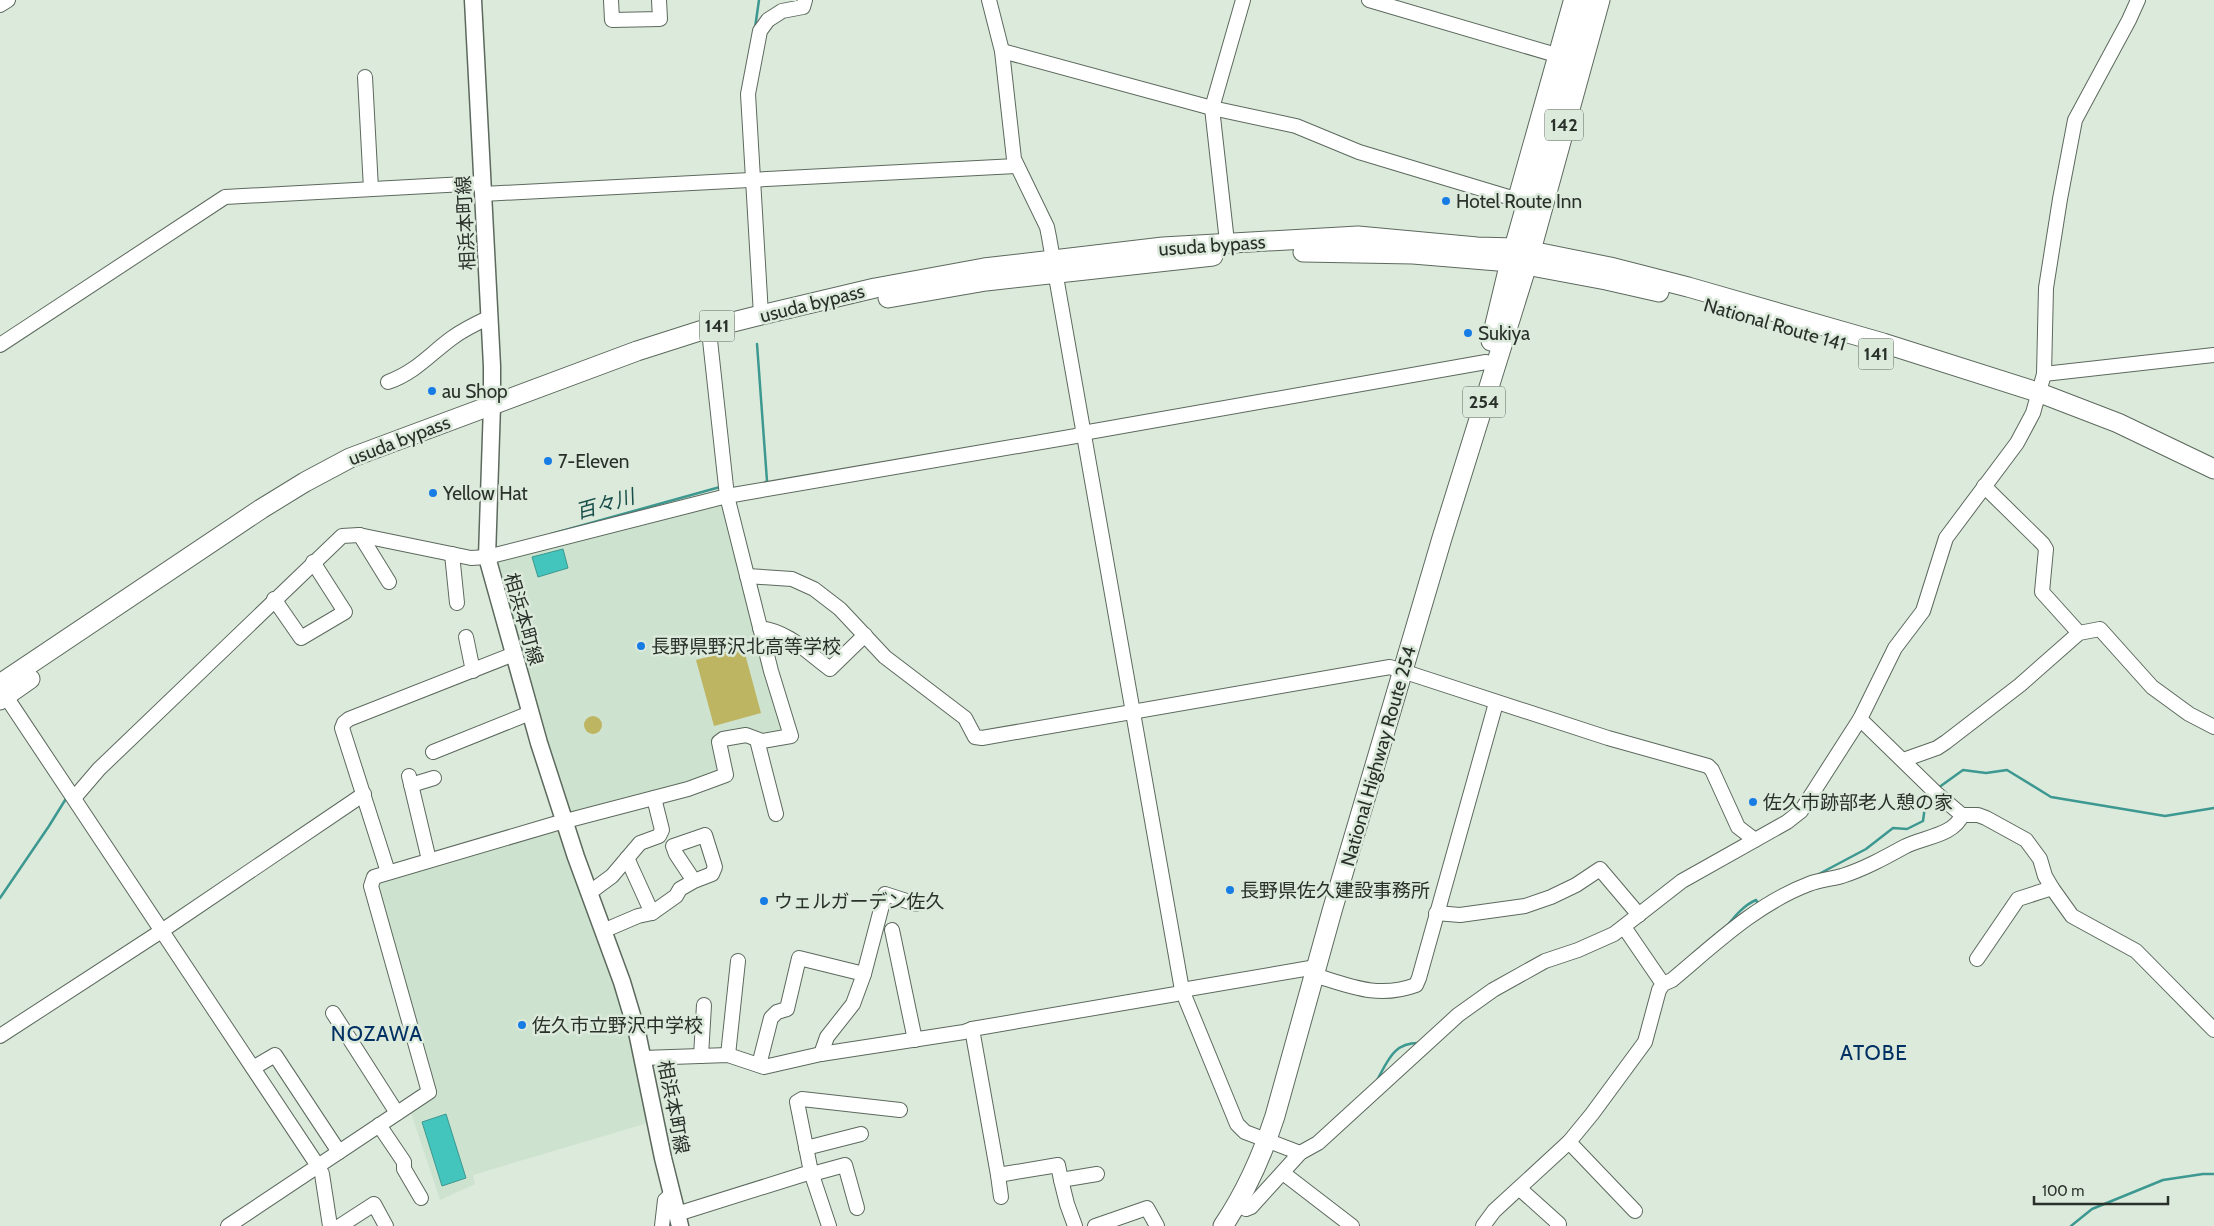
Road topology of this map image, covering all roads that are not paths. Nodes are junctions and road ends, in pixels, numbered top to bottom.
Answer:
1 (8, 0) edge
2 (473, 0) edge
3 (610, 0) edge
4 (659, 0) edge
5 (805, 0) edge
6 (990, 0) edge
7 (1243, 0) edge
8 (1369, 0) edge
9 (1571, 0) edge
10 (1584, 0) edge
11 (1600, 0) edge
12 (2138, 0) edge
13 (0, 5) edge
14 (1002, 51) junction
15 (1562, 56) junction
16 (364, 77) dead end
17 (1212, 108) junction
18 (1016, 166) junction
19 (753, 180) junction
20 (483, 189) junction
21 (371, 190) junction
22 (1227, 242) junction
23 (1520, 257) junction
24 (1053, 266) junction
25 (761, 315) junction
26 (490, 317) junction
27 (710, 340) junction
28 (0, 345) edge
29 (2214, 355) edge
30 (1486, 362) junction
31 (2044, 374) junction
32 (388, 382) dead end
33 (2038, 398) junction
34 (492, 411) junction
35 (1083, 432) junction
36 (2214, 469) edge
37 (2214, 479) edge
38 (1984, 486) junction
39 (727, 496) junction
40 (360, 535) junction
41 (1442, 538) junction
42 (452, 554) junction
43 (487, 557) junction
44 (313, 562) junction
45 (747, 576) junction
46 (388, 582) dead end
47 (274, 599) junction
48 (457, 603) dead end
49 (760, 628) junction
50 (2079, 633) junction
51 (865, 635) junction
52 (465, 637) dead end
53 (514, 654) junction
54 (473, 670) junction
55 (1404, 672) junction
56 (1, 691) edge
57 (1496, 703) junction
58 (1134, 712) junction
59 (530, 713) junction
60 (1860, 719) junction
61 (2214, 728) edge
62 (757, 740) junction
63 (433, 752) dead end
64 (1903, 760) junction
65 (434, 778) dead end
66 (364, 794) junction
67 (75, 797) junction
68 (654, 798) junction
69 (776, 814) dead end
70 (1962, 815) junction
71 (564, 821) junction
72 (1755, 840) junction
73 (627, 858) junction
74 (429, 860) junction
75 (388, 872) junction
76 (694, 881) dead end
77 (2052, 888) junction
78 (590, 893) junction
79 (916, 904) dead end
80 (652, 913) junction
81 (1436, 913) junction
82 (1630, 922) junction
83 (163, 930) junction
84 (892, 930) dead end
85 (603, 931) junction
86 (1977, 959) dead end
87 (738, 961) dead end
88 (1315, 971) junction
89 (864, 974) junction
90 (1663, 984) junction
91 (1182, 990) junction
92 (704, 1005) dead end
93 (333, 1013) dead end
94 (972, 1029) junction
95 (2214, 1030) edge
96 (0, 1036) edge
97 (915, 1040) junction
98 (821, 1054) junction
99 (728, 1055) junction
100 (700, 1056) junction
101 (644, 1058) junction
102 (760, 1065) junction
103 (253, 1068) junction
104 (900, 1110) dead end
105 (397, 1113) junction
106 (379, 1125) junction
107 (861, 1134) dead end
108 (1267, 1141) junction
109 (1569, 1142) junction
110 (806, 1148) junction
111 (339, 1152) junction
112 (1300, 1153) junction
113 (318, 1166) junction
114 (811, 1173) junction
115 (1283, 1173) junction
116 (1096, 1174) dead end
117 (998, 1175) junction
118 (1061, 1180) junction
119 (1520, 1189) junction
120 (672, 1194) junction
121 (1001, 1197) dead end
122 (422, 1198) dead end
123 (1237, 1205) junction
124 (857, 1208) dead end
125 (1635, 1210) dead end
126 (679, 1220) edge
127 (228, 1226) edge
128 (330, 1226) edge
129 (340, 1226) edge
130 (386, 1226) edge
131 (662, 1226) edge
132 (829, 1226) edge
133 (1075, 1226) edge
134 (1095, 1226) edge
135 (1157, 1226) edge
136 (1223, 1226) edge
137 (1352, 1226) edge
138 (1483, 1226) edge
139 (1557, 1226) edge

1 - 13 street
2 - 20 main road, 相浜本町線
3 - 4 street
5 - 19 street
6 - 14 street
7 - 17 street
8 - 15 street
9 - 15 street
10 - 15 highway, 142
11 - 23 highway, 142
12 - 31 street
14 - 17 street
14 - 18 street
15 - 17 street
15 - 23 highway, 142
16 - 21 street
17 - 22 street
18 - 19 street
18 - 24 street
19 - 20 street
19 - 25 street
20 - 21 street
20 - 26 main road, 相浜本町線
21 - 28 street
22 - 23 highway, usuda bypass / 141
22 - 24 highway, usuda bypass / 141
23 - 24 highway, usuda bypass / 141
23 - 30 highway, National Highway Route 254 / 254
23 - 33 highway, National Route 141 / 141
23 - 41 highway, National Highway Route 254 / 254
24 - 25 highway, usuda bypass / 141
24 - 27 highway, usuda bypass / 141
24 - 35 street
25 - 34 highway, usuda bypass / 141
26 - 32 street
26 - 34 main road, 相浜本町線
27 - 34 highway, usuda bypass / 141
27 - 39 street
29 - 31 street
30 - 35 street
30 - 41 highway, National Highway Route 254 / 254
31 - 33 street
33 - 36 highway, National Route 141 / 141
33 - 37 highway, National Route 141 / 141
33 - 38 street
34 - 43 main road, 相浜本町線
34 - 56 highway, usuda bypass / 141
35 - 39 street
35 - 58 street
38 - 50 street
38 - 60 street
39 - 43 street
39 - 45 street
40 - 42 street
40 - 44 street
40 - 46 street
41 - 55 highway, National Highway Route 254 / 254
42 - 43 street
42 - 48 street
43 - 53 main road, 相浜本町線
44 - 47 street
44 - 47 street
45 - 49 street
45 - 51 street
47 - 67 street
49 - 51 street
49 - 62 street
50 - 61 street
50 - 64 street
51 - 58 street
52 - 54 street
53 - 54 street
53 - 59 main road, 相浜本町線
54 - 66 street
55 - 57 street
55 - 58 street
55 - 88 highway, National Highway Route 254 / 254
56 - 67 street
57 - 72 street
57 - 81 street
58 - 91 street
59 - 63 street
59 - 71 main road, 相浜本町線
60 - 64 street
60 - 72 street
62 - 68 street
62 - 69 street
64 - 70 street
65 - 74 street
66 - 75 street
66 - 83 street
67 - 83 street
68 - 71 street
68 - 73 street
70 - 77 street
70 - 90 street
71 - 74 street
71 - 78 main road, 相浜本町線
72 - 82 street
73 - 78 street
73 - 80 street
74 - 75 street
75 - 105 street
76 - 80 street
77 - 86 street
77 - 95 street
78 - 85 main road, 相浜本町線
79 - 89 street
80 - 85 street
81 - 82 street
81 - 88 street
82 - 90 street
82 - 112 street
83 - 96 street
83 - 103 street
84 - 97 street
85 - 101 main road, 相浜本町線
87 - 99 street
88 - 91 street
88 - 108 highway, National Highway Route 254 / 254
89 - 98 street
89 - 102 street
90 - 109 street
91 - 94 street
91 - 108 street
92 - 100 street
93 - 105 street
94 - 97 street
94 - 117 street
97 - 98 street
98 - 102 street
99 - 100 street
99 - 102 street
100 - 101 street
101 - 120 main road, 相浜本町線
103 - 111 street
103 - 113 street
104 - 110 street
105 - 106 street
106 - 111 street
106 - 122 street
107 - 110 street
108 - 112 street
108 - 123 highway, National Highway Route 254 / 254
109 - 119 street
109 - 125 street
110 - 114 street
111 - 113 street
112 - 115 street
113 - 127 street
113 - 128 street
114 - 124 street
114 - 126 street
114 - 132 street
115 - 123 street
115 - 137 street
116 - 118 street
117 - 118 street
117 - 121 street
118 - 133 street
119 - 138 street
119 - 139 street
120 - 126 main road, 相浜本町線
120 - 131 street
123 - 136 highway, National Highway Route 254 / 254
129 - 130 street
134 - 135 street

